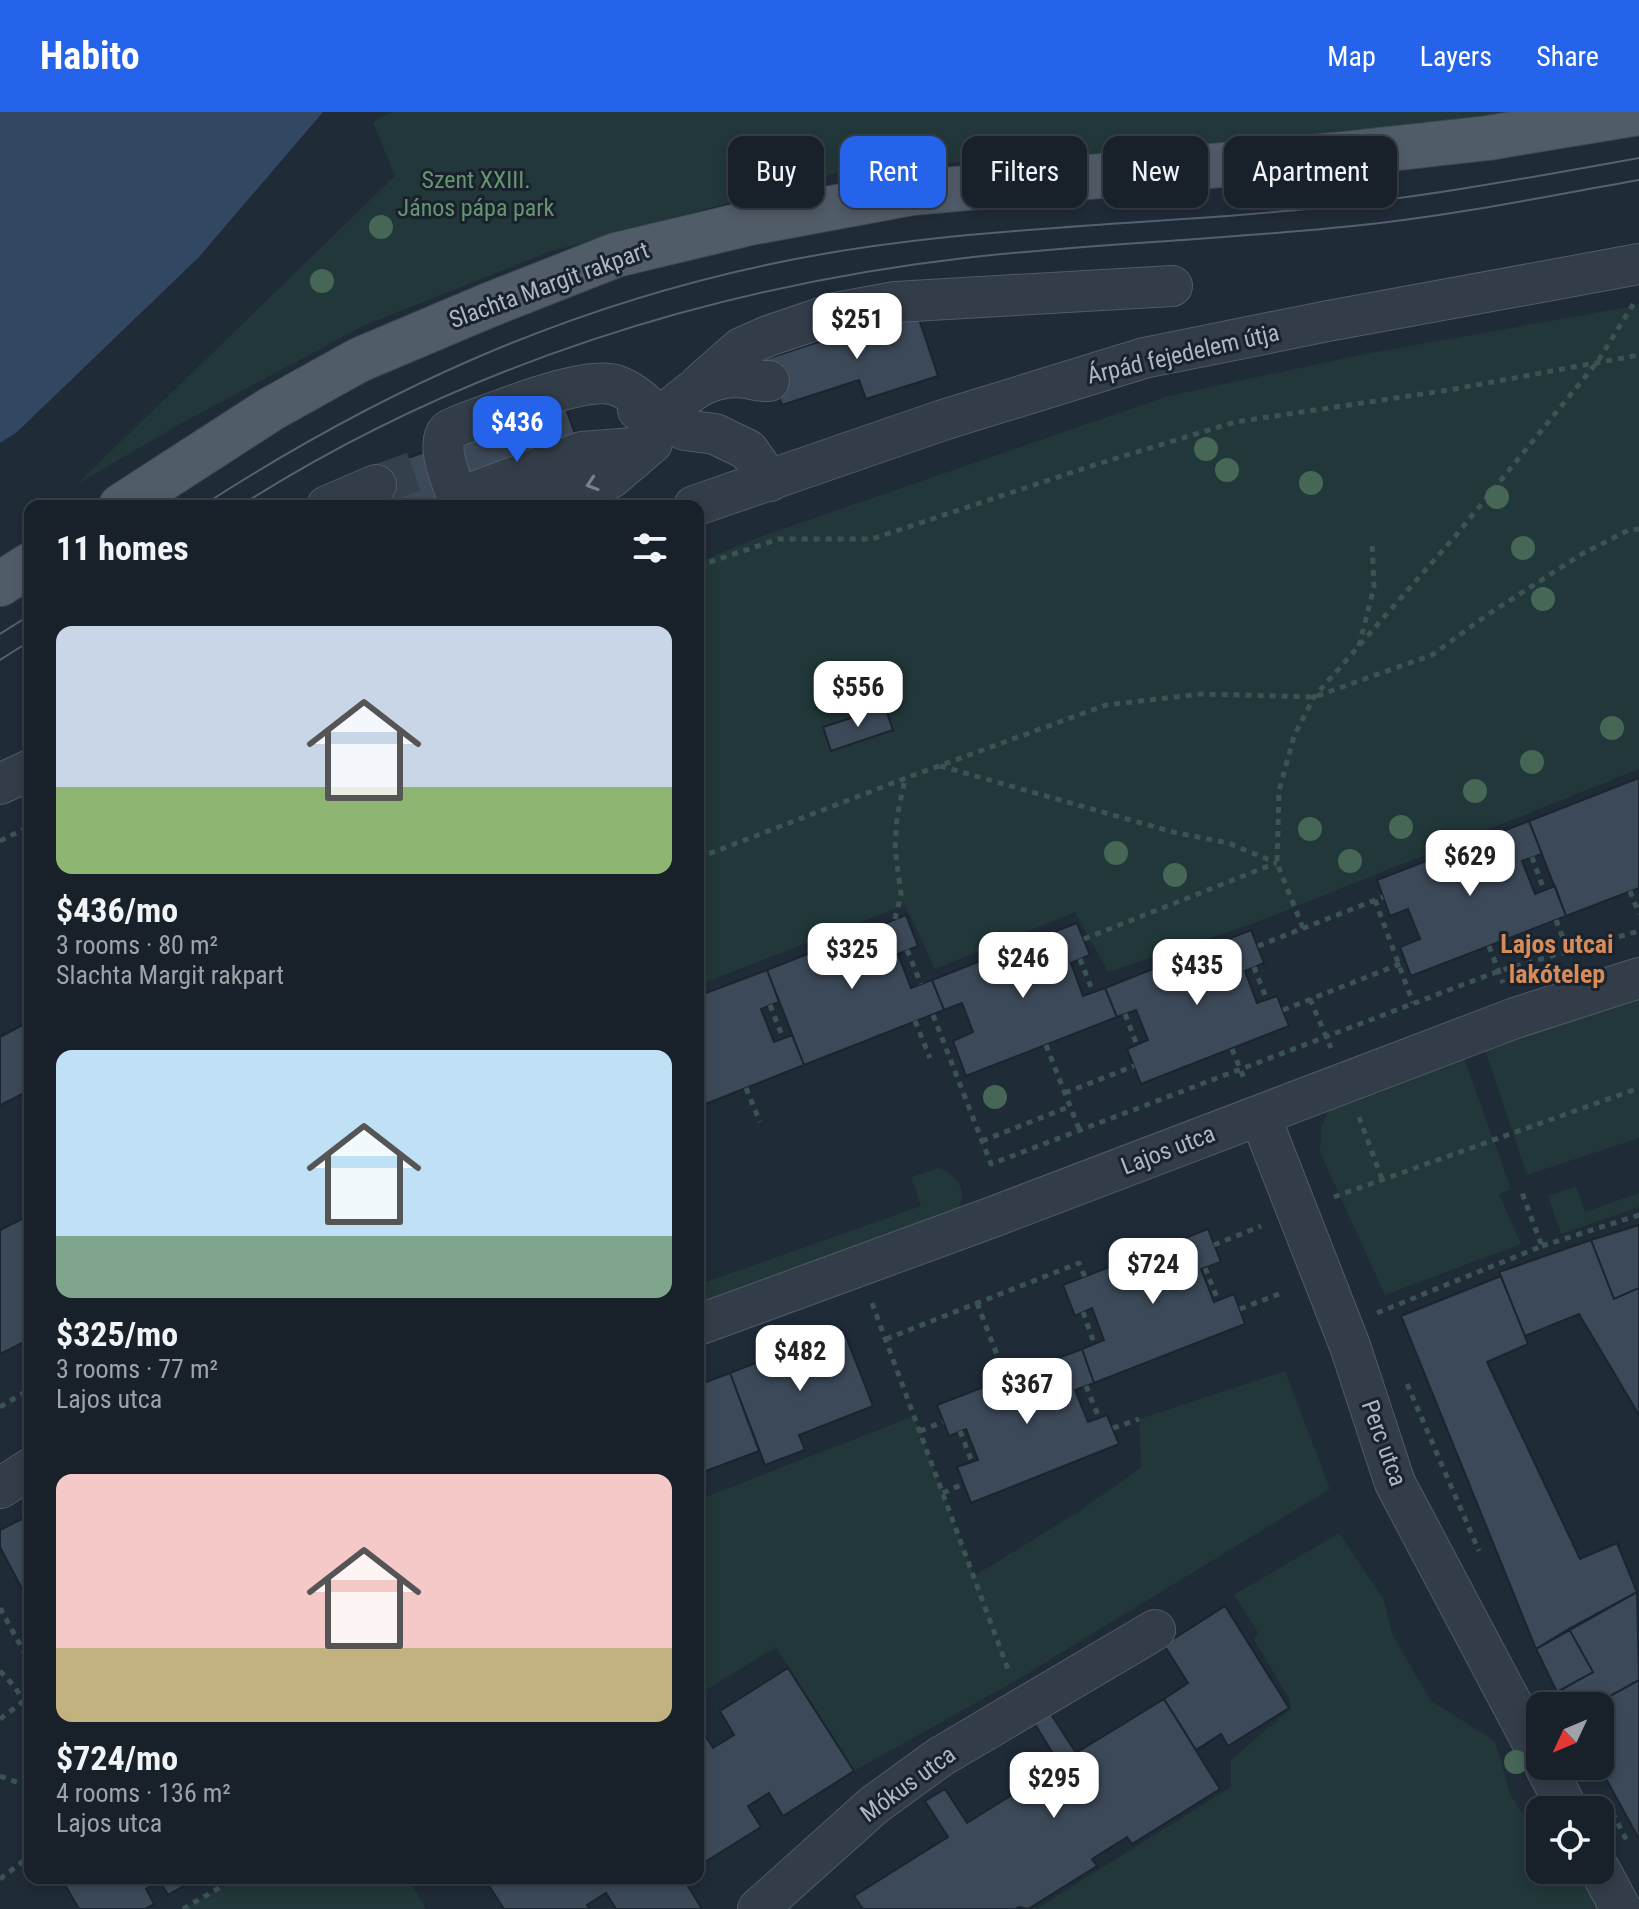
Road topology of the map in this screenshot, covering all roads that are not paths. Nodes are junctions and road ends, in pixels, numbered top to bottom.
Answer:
1 (1639, 113) edge
2 (1638, 282) edge
3 (1172, 286) dead end
4 (631, 363) dead end
5 (769, 381) dead end
6 (700, 384) junction
7 (659, 425) junction
8 (770, 481) junction
9 (376, 485) tunnel mouth
10 (130, 500) edge
11 (341, 500) edge
12 (458, 500) edge
13 (474, 500) edge
14 (546, 500) edge
15 (704, 503) edge
16 (24, 569) edge
17 (0, 584) edge
18 (24, 773) edge
19 (0, 784) edge
20 (1639, 978) edge
21 (1260, 1116) junction
22 (704, 1323) edge
23 (24, 1473) edge
24 (0, 1488) edge
25 (1155, 1630) dead end
26 (1526, 1731) edge
27 (1561, 1780) edge
28 (1578, 1796) edge
29 (1616, 1859) edge
30 (758, 1909) edge
31 (1621, 1909) edge

1 - 10 main road, Slachta Margit rakpart
2 - 8 street, Árpád fejedelem útja
3 - 6 street
4 - 7 street
5 - 6 street
6 - 7 street
7 - 8 street
7 - 12 street
7 - 13 street
7 -> 14 street
8 - 15 street, Árpád fejedelem útja
9 - 11 street
16 - 17 main road
18 - 19 street
20 - 21 street, Lajos utca
21 - 22 street, Lajos utca
21 - 26 street, Perc utca
23 - 24 street
25 - 30 street, Mókus utca
27 - 28 street
29 - 31 street

